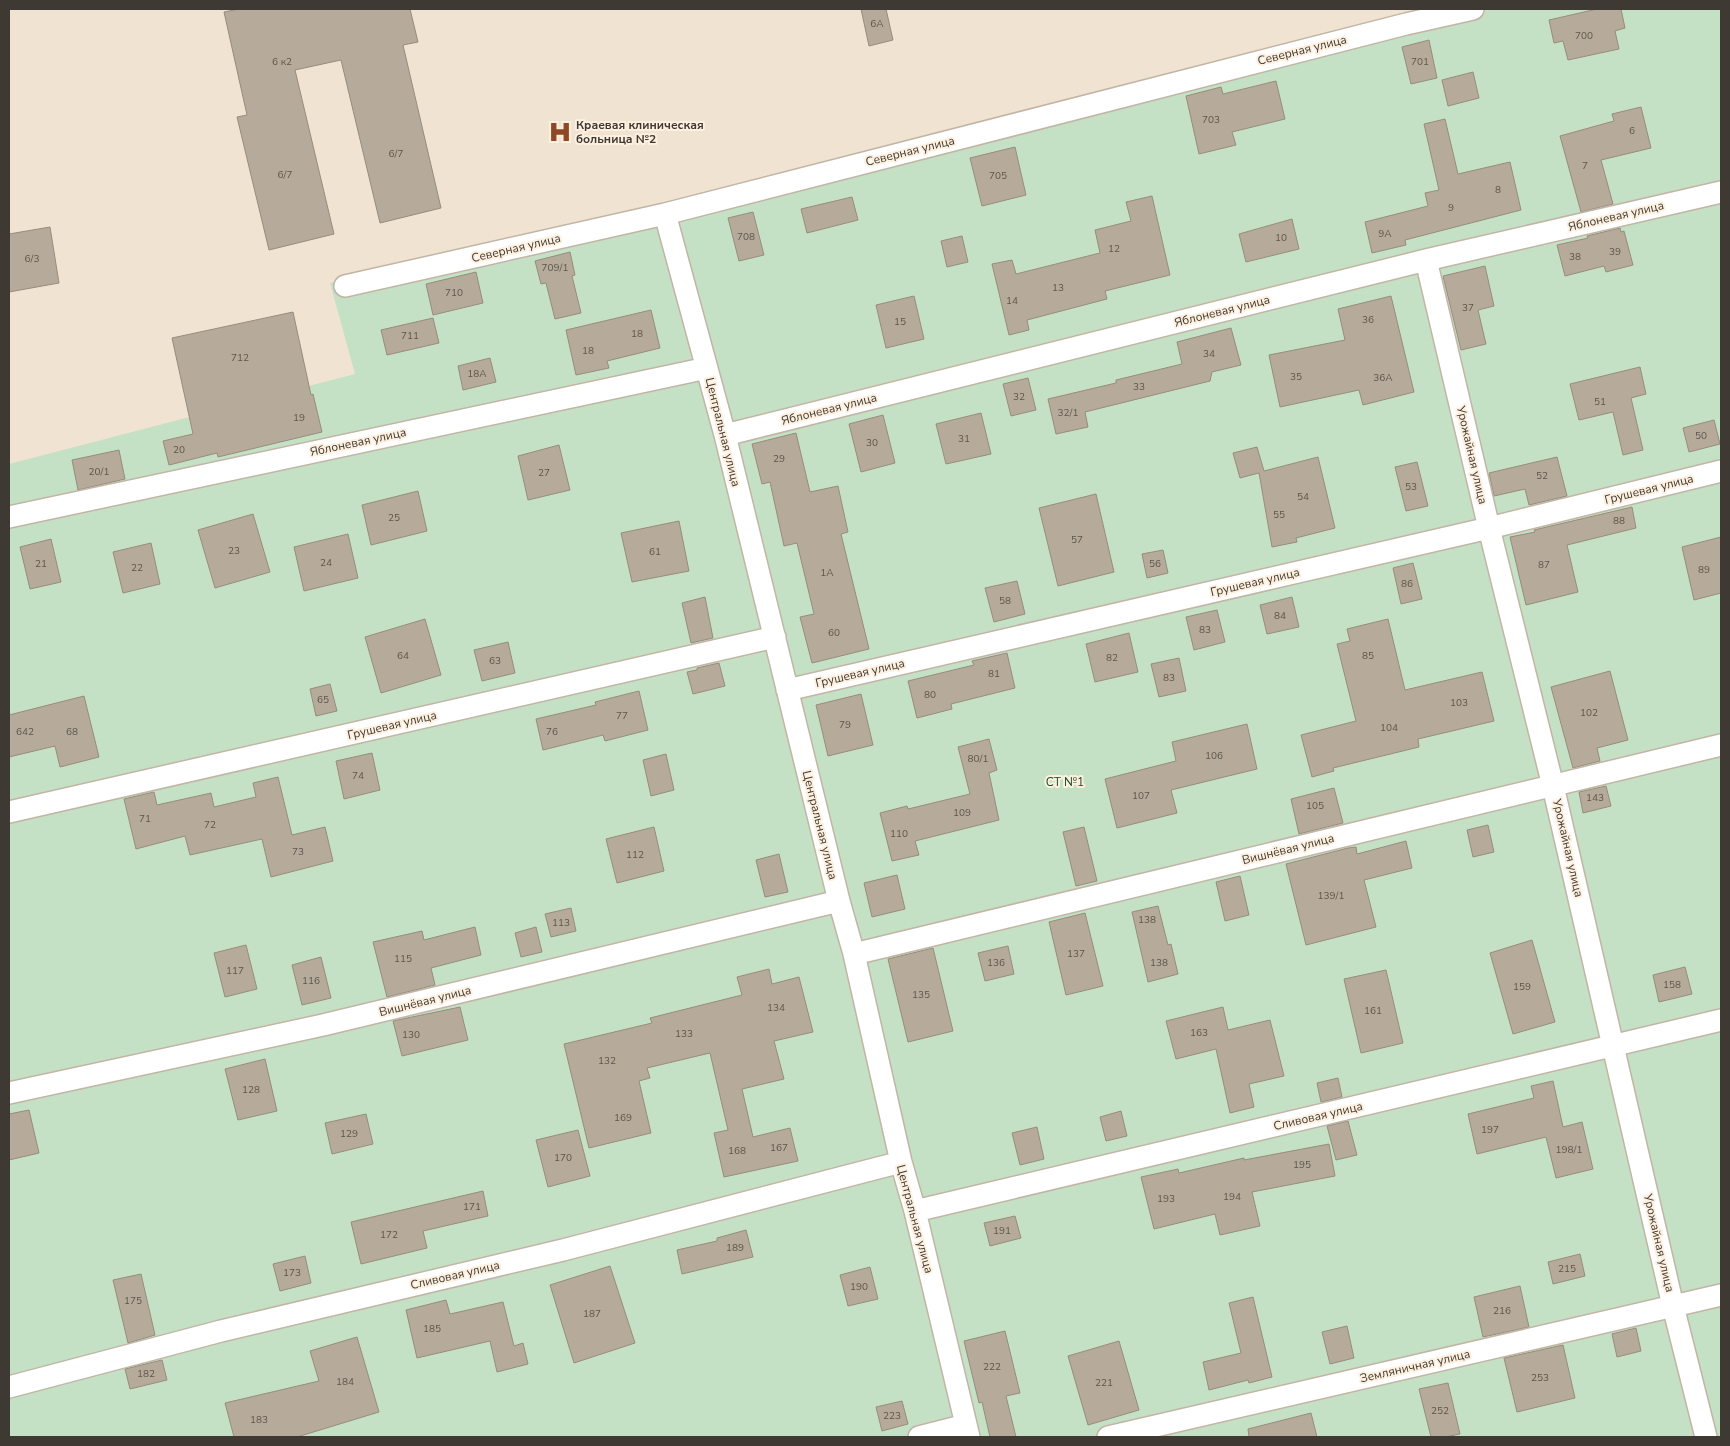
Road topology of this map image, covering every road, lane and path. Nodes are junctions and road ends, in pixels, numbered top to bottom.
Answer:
1 (1473, 9) edge
2 (1721, 192) edge
3 (665, 214) junction
4 (1426, 260) junction
5 (345, 286) dead end
6 (707, 368) junction
7 (724, 435) junction
8 (1721, 471) edge
9 (9, 517) edge
10 (1489, 528) junction
11 (775, 637) junction
12 (788, 690) junction
13 (1721, 745) edge
14 (1553, 786) junction
15 (9, 812) edge
16 (839, 901) junction
17 (854, 954) junction
18 (1721, 1020) edge
19 (1614, 1046) junction
20 (9, 1093) edge
21 (901, 1162) junction
22 (915, 1211) junction
23 (1721, 1295) edge
24 (1673, 1306) junction
25 (9, 1387) edge
26 (968, 1431) edge
27 (919, 1437) edge
28 (1108, 1437) edge
29 (1706, 1437) edge

1 - 3 street, Северная улица
2 - 4 street, Яблоневая улица
3 - 5 street, Северная улица
3 - 6 street, Центральная улица
4 - 7 street, Яблоневая улица
4 - 10 street, Урожайная улица
6 - 7 street, Центральная улица
6 - 9 street, Яблоневая улица
7 - 11 street, Центральная улица
8 - 10 street, Грушевая улица
10 - 12 street, Грушевая улица
10 - 14 street, Урожайная улица
11 - 12 street, Центральная улица
11 - 15 street, Грушевая улица
12 - 16 street, Центральная улица
13 - 14 street, Вишнёвая улица
14 - 17 street, Вишнёвая улица
14 - 19 street, Урожайная улица
16 - 17 street, Центральная улица
16 - 20 street, Вишнёвая улица
17 - 21 street, Центральная улица
18 - 19 street, Сливовая улица
19 - 22 street, Сливовая улица
19 - 24 street, Урожайная улица
21 - 22 street, Центральная улица
21 - 25 street, Сливовая улица
22 - 26 street, Центральная улица
23 - 24 street, Земляничная улица
24 - 28 street, Земляничная улица
24 - 29 street, Урожайная улица
26 - 27 street

